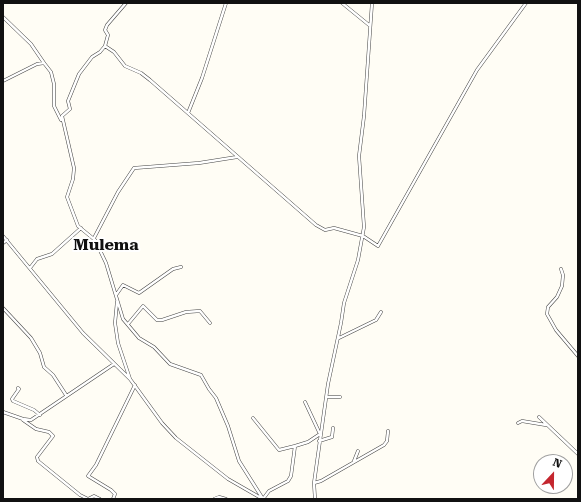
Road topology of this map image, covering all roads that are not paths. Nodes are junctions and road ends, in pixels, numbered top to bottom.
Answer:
1 (126, 3) edge
2 (226, 3) edge
3 (342, 3) edge
4 (372, 3) edge
5 (526, 3) edge
6 (3, 17) edge
7 (369, 25) junction
8 (105, 46) junction
9 (44, 64) junction
10 (3, 82) edge
11 (188, 113) junction
12 (64, 124) junction
13 (237, 157) junction
14 (81, 228) junction
15 (3, 236) edge
16 (363, 236) junction
17 (94, 238) junction
18 (7, 240) junction
19 (3, 243) edge
20 (182, 266) dead end
21 (30, 268) junction
22 (561, 269) dead end
23 (116, 296) junction
24 (117, 300) junction
25 (3, 308) edge
26 (381, 312) dead end
27 (210, 323) dead end
28 (128, 324) junction
29 (338, 338) junction
30 (578, 356) edge
31 (114, 364) junction
32 (130, 379) junction
33 (136, 385) junction
34 (18, 388) dead end
35 (66, 396) junction
36 (326, 397) junction
37 (340, 397) dead end
38 (305, 402) dead end
39 (3, 412) edge
40 (40, 415) junction
41 (539, 417) dead end
42 (253, 418) dead end
43 (23, 419) junction
44 (518, 423) dead end
45 (546, 425) junction
46 (333, 428) dead end
47 (388, 431) dead end
48 (320, 434) junction
49 (319, 441) junction
50 (295, 446) junction
51 (358, 451) dead end
52 (578, 454) edge
53 (354, 461) junction
54 (314, 482) junction
55 (88, 499) edge
56 (100, 499) edge
57 (113, 499) edge
58 (214, 499) edge
59 (226, 499) edge
60 (263, 499) edge
61 (315, 499) edge

1 - 8 street
2 - 11 street
3 - 7 street
4 - 7 street
5 - 16 street
6 - 9 street
7 - 16 street
8 - 11 street
8 - 12 street
9 - 10 street
9 - 12 street
11 - 13 street
12 - 14 street
13 - 16 street
13 - 17 street
14 - 17 street
14 - 21 street
15 - 18 street
16 - 29 street
17 - 23 street
18 - 19 street
18 - 21 street
20 - 23 street
21 - 31 street
22 - 30 street
23 - 24 street
24 - 28 street
24 - 32 street
25 - 35 street
26 - 29 street
27 - 28 street
28 - 60 street
29 - 36 street
31 - 32 street
31 - 35 street
32 - 33 street
33 - 57 street
33 - 60 street
34 - 40 street
35 - 40 street
36 - 37 street
36 - 48 street
38 - 48 street
39 - 43 street
40 - 43 street
41 - 45 street
42 - 50 street
43 - 55 street
44 - 45 street
45 - 52 street
46 - 49 street
47 - 53 street
48 - 49 street
48 - 50 street
49 - 54 street
50 - 60 street
51 - 53 street
53 - 54 street
54 - 61 street
55 - 56 street
58 - 59 street

